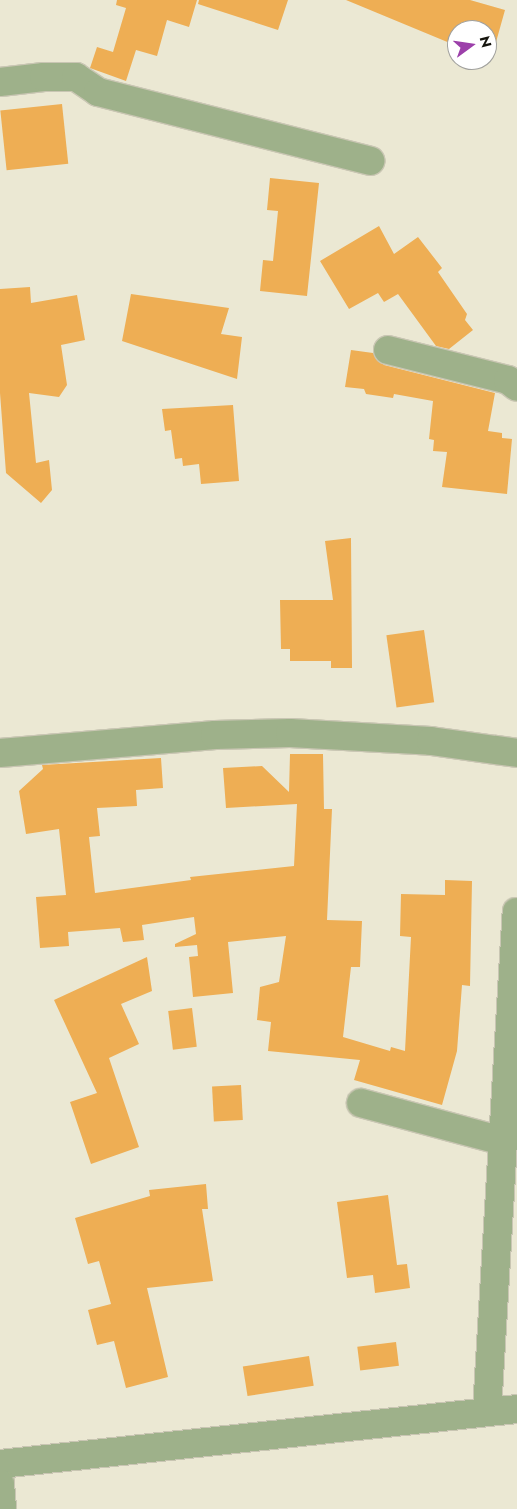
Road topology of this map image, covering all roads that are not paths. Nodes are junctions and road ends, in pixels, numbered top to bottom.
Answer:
1 (0, 82) edge
2 (370, 161) dead end
3 (388, 350) dead end
4 (517, 387) edge
5 (0, 753) edge
6 (517, 753) edge
7 (517, 912) edge
8 (361, 1102) dead end
9 (503, 1141) junction
10 (517, 1408) edge
11 (487, 1411) junction
12 (0, 1464) edge
13 (0, 1484) edge
14 (2, 1509) edge

1 - 2 street
3 - 4 street
5 - 6 street
7 - 9 street
8 - 9 street
9 - 11 street
10 - 11 street
11 - 12 street
13 - 14 street

